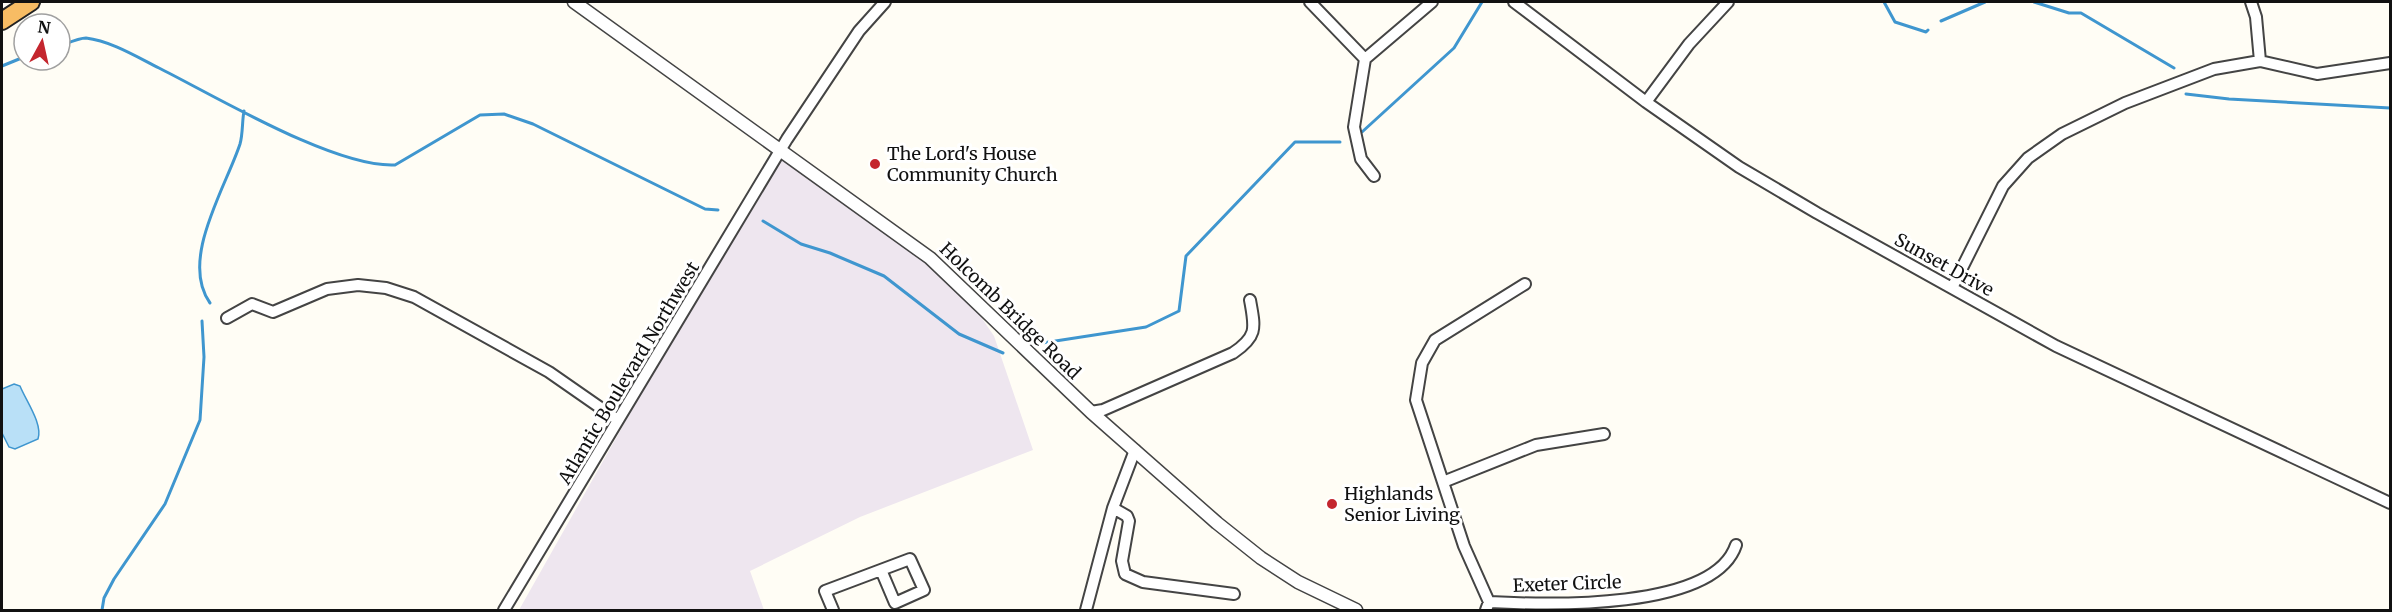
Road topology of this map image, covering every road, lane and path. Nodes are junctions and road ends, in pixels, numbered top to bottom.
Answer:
1 (31, 2) edge
2 (574, 2) edge
3 (885, 2) edge
4 (1310, 2) edge
5 (1432, 2) edge
6 (1514, 2) edge
7 (1728, 2) edge
8 (2251, 2) edge
9 (2, 21) edge
10 (1365, 59) junction
11 (2260, 61) junction
12 (2391, 63) edge
13 (1646, 102) junction
14 (781, 150) junction
15 (1374, 176) dead end
16 (1525, 284) dead end
17 (1952, 288) junction
18 (1250, 300) dead end
19 (227, 318) dead end
20 (1091, 412) junction
21 (618, 420) junction
22 (1604, 434) dead end
23 (1135, 450) junction
24 (1443, 482) junction
25 (2391, 503) edge
26 (1113, 508) junction
27 (1736, 545) dead end
28 (881, 570) junction
29 (1234, 594) dead end
30 (1488, 606) edge
31 (504, 610) edge
32 (833, 610) edge
33 (1086, 610) edge
34 (1356, 610) edge

1 - 9 highway
2 - 14 street, Holcomb Bridge Road
3 - 14 street, Atlantic Boulevard Northwest
4 - 10 street
5 - 10 street
6 - 13 street, Sunset Drive
7 - 13 street
8 - 11 street
10 - 15 street
11 - 12 street
11 - 17 street
13 - 17 street, Sunset Drive
14 - 20 street, Holcomb Bridge Road
14 - 21 street, Atlantic Boulevard Northwest
16 - 24 street
17 - 25 street, Sunset Drive
18 - 20 street
19 - 21 street
20 - 23 street, Holcomb Bridge Road
21 - 31 street, Atlantic Boulevard Northwest
22 - 24 street
23 - 26 street
23 - 34 street, Holcomb Bridge Road
24 - 30 street
26 - 29 street
26 - 33 street
27 - 30 street, Exeter Circle
28 - 28 street
28 - 32 street

